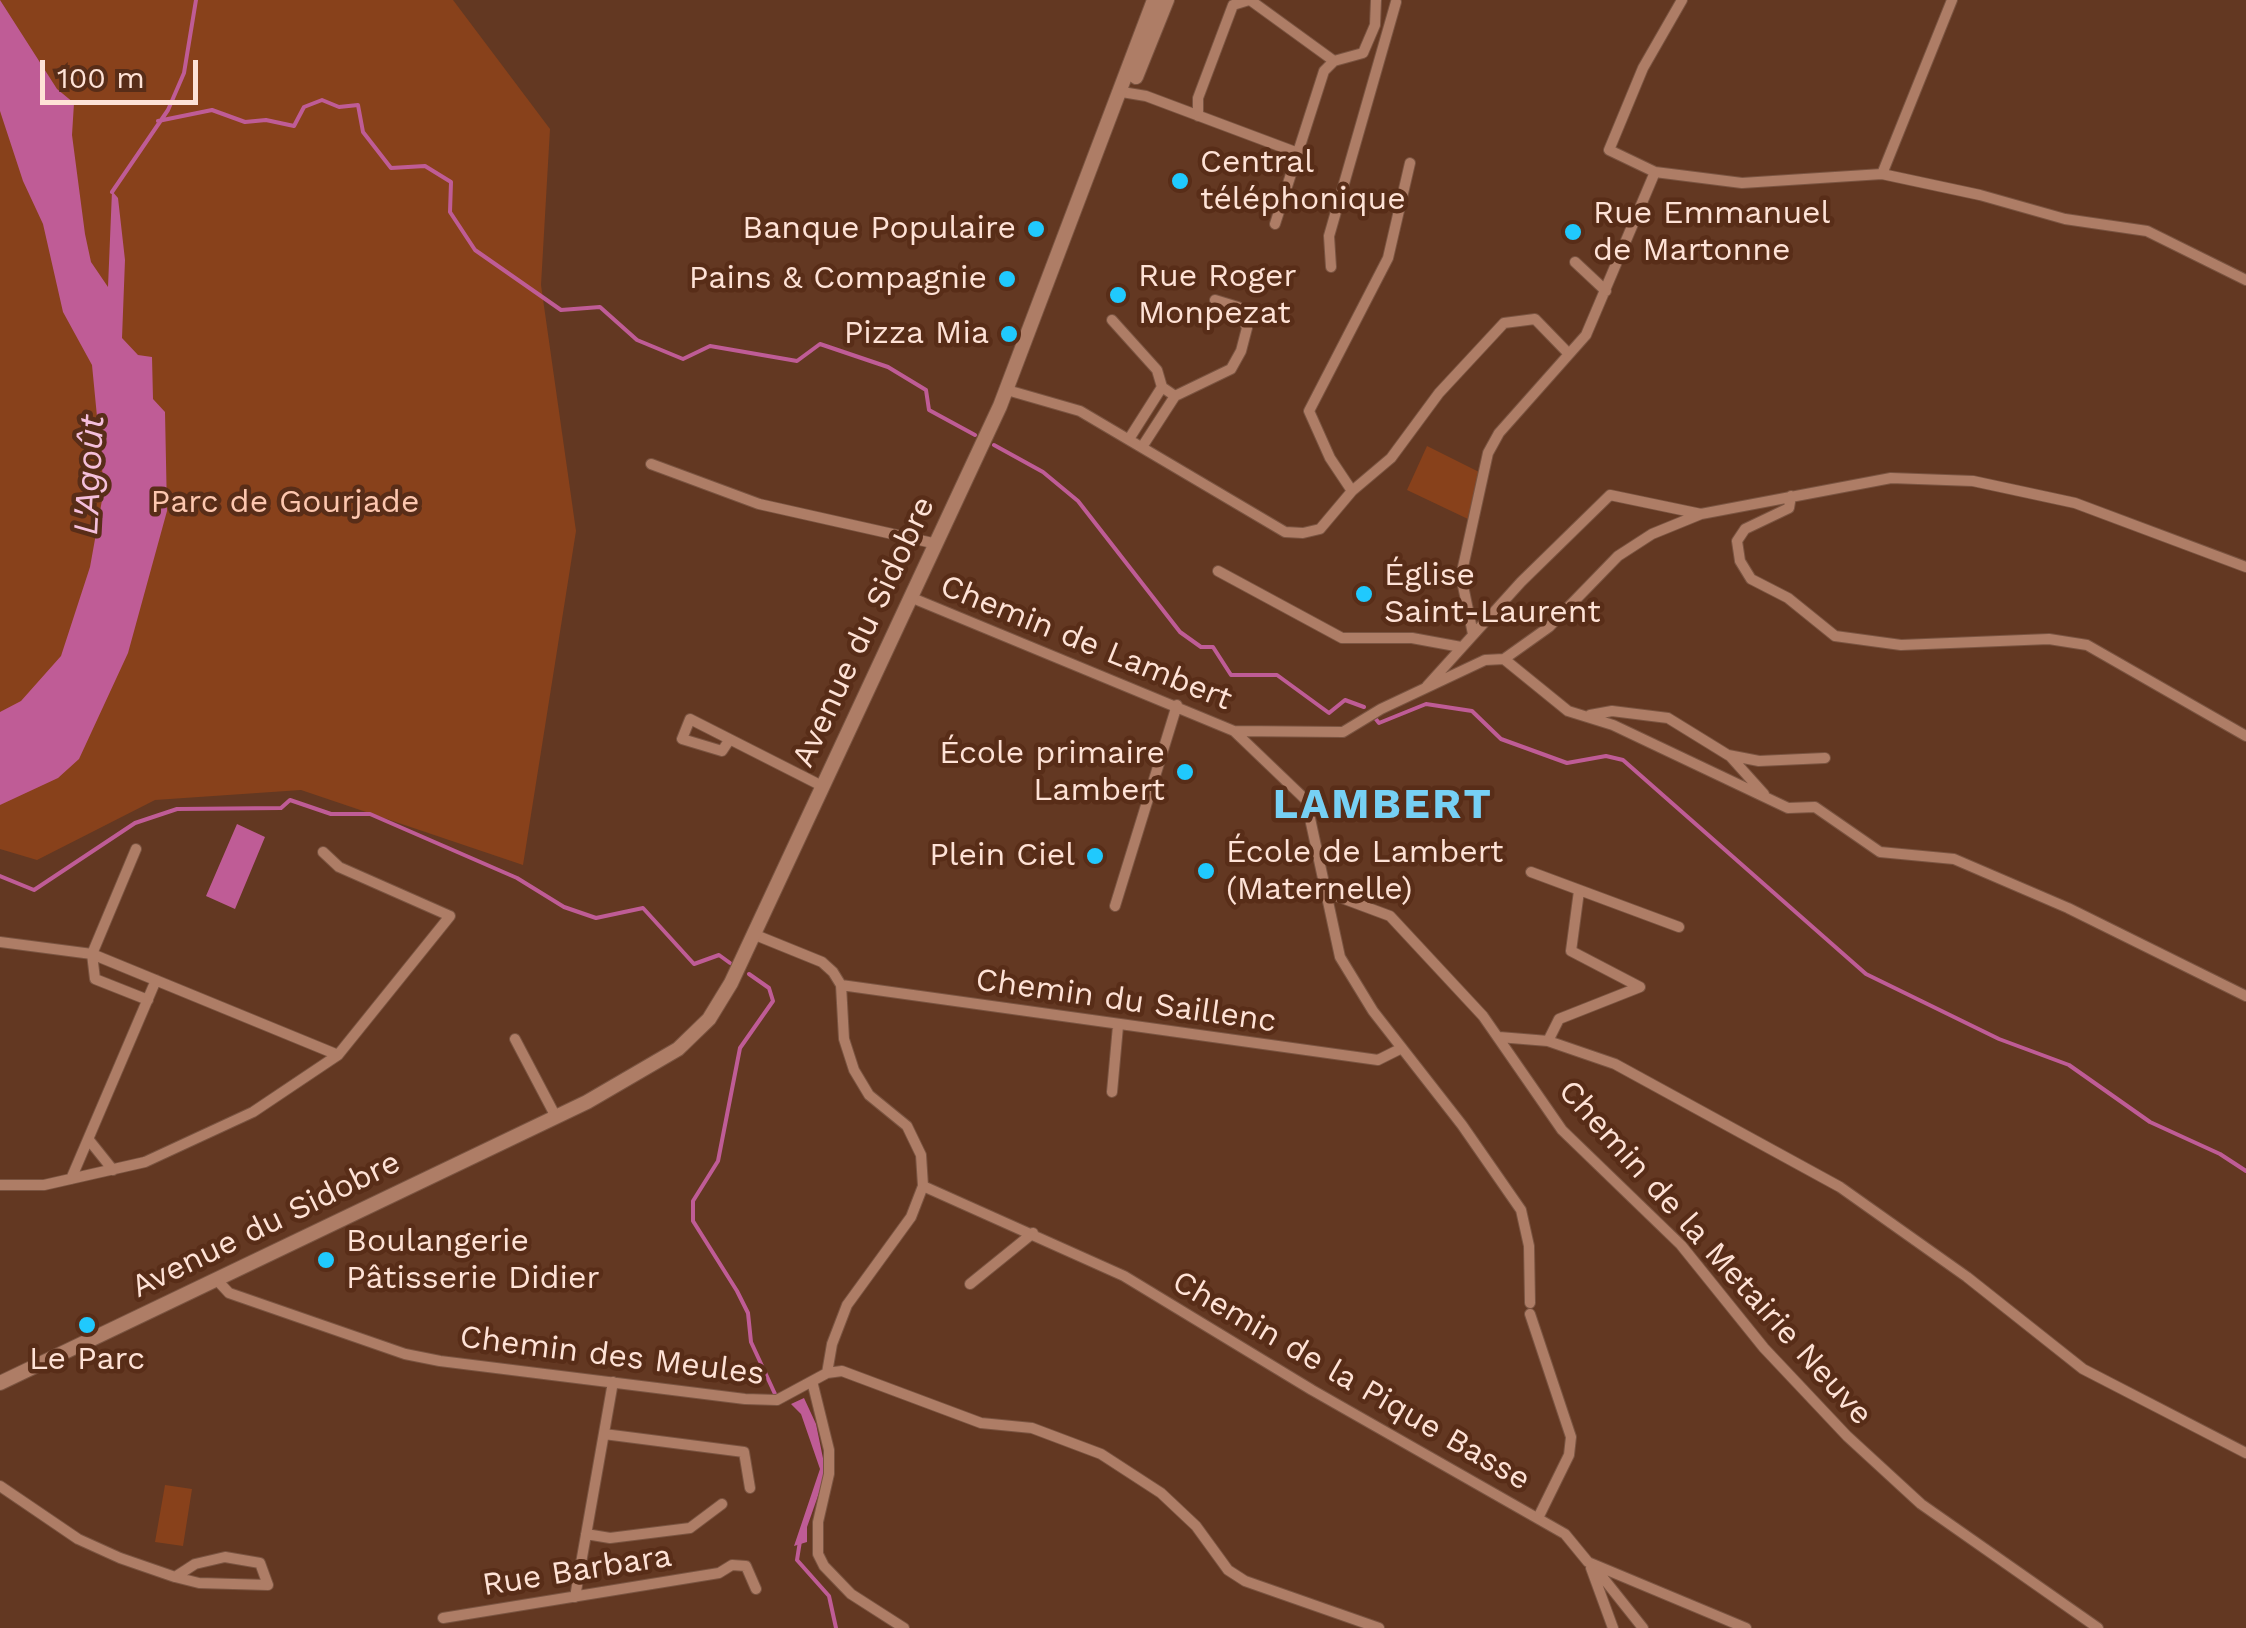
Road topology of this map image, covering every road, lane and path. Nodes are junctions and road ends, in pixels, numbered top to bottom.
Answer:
1 (1154, 0) edge
2 (1166, 0) edge
3 (1250, 0) edge
4 (1376, 0) edge
5 (1682, 0) edge
6 (1952, 0) edge
7 (1396, 2) edge
8 (1364, 53) junction
9 (1334, 61) junction
10 (1378, 67) junction
11 (1122, 92) junction
12 (1198, 116) junction
13 (1298, 153) junction
14 (1410, 163) dead end
15 (1654, 172) junction
16 (1882, 174) junction
17 (1275, 224) dead end
18 (1576, 262) dead end
19 (1331, 267) dead end
20 (2246, 280) edge
21 (1606, 291) junction
22 (1215, 300) dead end
23 (1112, 320) dead end
24 (1569, 354) junction
25 (1162, 387) junction
26 (1007, 390) junction
27 (1174, 396) junction
28 (1128, 438) junction
29 (1142, 447) junction
30 (652, 464) dead end
31 (1352, 490) junction
32 (1791, 496) junction
33 (1701, 514) junction
34 (936, 544) junction
35 (2246, 568) edge
36 (1218, 571) dead end
37 (910, 597) junction
38 (1473, 634) junction
39 (1462, 647) junction
40 (1504, 659) junction
41 (1423, 691) junction
42 (1177, 705) junction
43 (1584, 716) junction
44 (1234, 731) junction
45 (2246, 736) edge
46 (728, 742) dead end
47 (1728, 754) junction
48 (1825, 758) dead end
49 (822, 786) junction
50 (1775, 803) junction
51 (136, 849) dead end
52 (323, 852) dead end
53 (1531, 872) dead end
54 (1324, 890) junction
55 (1579, 891) junction
56 (1115, 906) dead end
57 (1679, 927) dead end
58 (753, 934) junction
59 (0, 942) edge
60 (92, 954) junction
61 (156, 980) junction
62 (841, 985) junction
63 (2246, 996) edge
64 (148, 1000) junction
65 (1118, 1026) junction
66 (1500, 1038) junction
67 (515, 1039) dead end
68 (1548, 1041) junction
69 (1402, 1048) junction
70 (338, 1054) junction
71 (1112, 1092) dead end
72 (556, 1117) junction
73 (89, 1140) junction
74 (113, 1170) junction
75 (71, 1178) junction
76 (0, 1185) edge
77 (923, 1186) junction
78 (1032, 1232) junction
79 (216, 1279) junction
80 (970, 1284) dead end
81 (827, 1374) junction
82 (613, 1382) junction
83 (812, 1382) junction
84 (0, 1383) edge
85 (604, 1434) junction
86 (2246, 1453) edge
87 (0, 1486) edge
88 (750, 1488) dead end
89 (722, 1504) dead end
90 (1538, 1518) junction
91 (586, 1534) junction
92 (1588, 1562) junction
93 (176, 1577) junction
94 (756, 1589) dead end
95 (576, 1598) junction
96 (443, 1618) dead end
97 (904, 1628) edge
98 (1380, 1628) edge
99 (1613, 1628) edge
100 (1643, 1628) edge
101 (1746, 1628) edge
102 (2098, 1628) edge

1 - 11 main road, Avenue du Sidobre
2 - 11 main road, Avenue du Sidobre
3 - 9 street
3 - 12 street
4 - 8 street
5 - 15 street
6 - 16 street
7 - 10 street
8 - 9 street
8 - 10 street
9 - 13 street
10 - 19 street
11 - 12 street
11 - 26 main road, Avenue du Sidobre
12 - 13 street
13 - 17 street
14 - 31 street
15 - 16 street
15 - 21 street
16 - 20 street
18 - 21 street
21 - 24 street
22 - 27 street
23 - 25 street
24 - 31 street
24 - 38 street
25 - 27 street
25 - 28 street
26 - 28 street
26 - 34 main road, Avenue du Sidobre
27 - 29 street
28 - 29 street
29 - 31 street
30 - 34 street
32 - 33 street
32 - 35 street
32 - 45 street
33 - 38 street
33 - 40 street, Chemin de Lambert
34 - 37 main road, Avenue du Sidobre
36 - 39 street
37 - 42 street, Chemin de Lambert
37 - 49 main road, Avenue du Sidobre
38 - 39 street
39 - 41 street
40 - 41 street, Chemin de Lambert
40 - 43 street
41 - 44 street, Chemin de Lambert
42 - 44 street, Chemin de Lambert
42 - 56 street
43 - 47 street
43 - 50 street
44 - 54 street
46 - 49 street
47 - 48 street
47 - 50 street
49 - 58 main road, Avenue du Sidobre
50 - 63 street
51 - 60 street
52 - 70 street
53 - 55 street
54 - 66 street, Chemin de la Metairie Neuve
54 - 69 street
55 - 57 street
55 - 68 street
58 - 62 street
58 - 72 main road, Avenue du Sidobre
59 - 60 street
60 - 61 street
60 - 64 street
61 - 64 street
61 - 70 street
62 - 65 street, Chemin du Saillenc
62 - 77 street
64 - 73 street
65 - 69 street, Chemin du Saillenc
65 - 71 street
66 - 68 street
66 - 102 street, Chemin de la Metairie Neuve
67 - 72 street
68 - 86 street
69 - 90 street
70 - 74 street
72 - 79 main road, Avenue du Sidobre
73 - 74 street
73 - 75 street
74 - 75 street
75 - 76 street
77 - 78 street, Chemin de la Pique Basse
77 - 81 street
78 - 80 street
78 - 90 street, Chemin de la Pique Basse
79 - 82 street, Chemin des Meules
79 - 84 main road, Avenue du Sidobre
81 - 83 street, Chemin des Meules
81 - 98 street
82 - 83 street, Chemin des Meules
82 - 85 street
83 - 97 street
85 - 88 street
85 - 91 street
87 - 93 street
89 - 91 street
90 - 92 street, Chemin de la Pique Basse
91 - 95 street
92 - 99 street
92 - 100 street
92 - 101 street, Chemin de la Pique Basse
93 - 93 street
94 - 95 street, Rue Barbara
95 - 96 street, Rue Barbara

